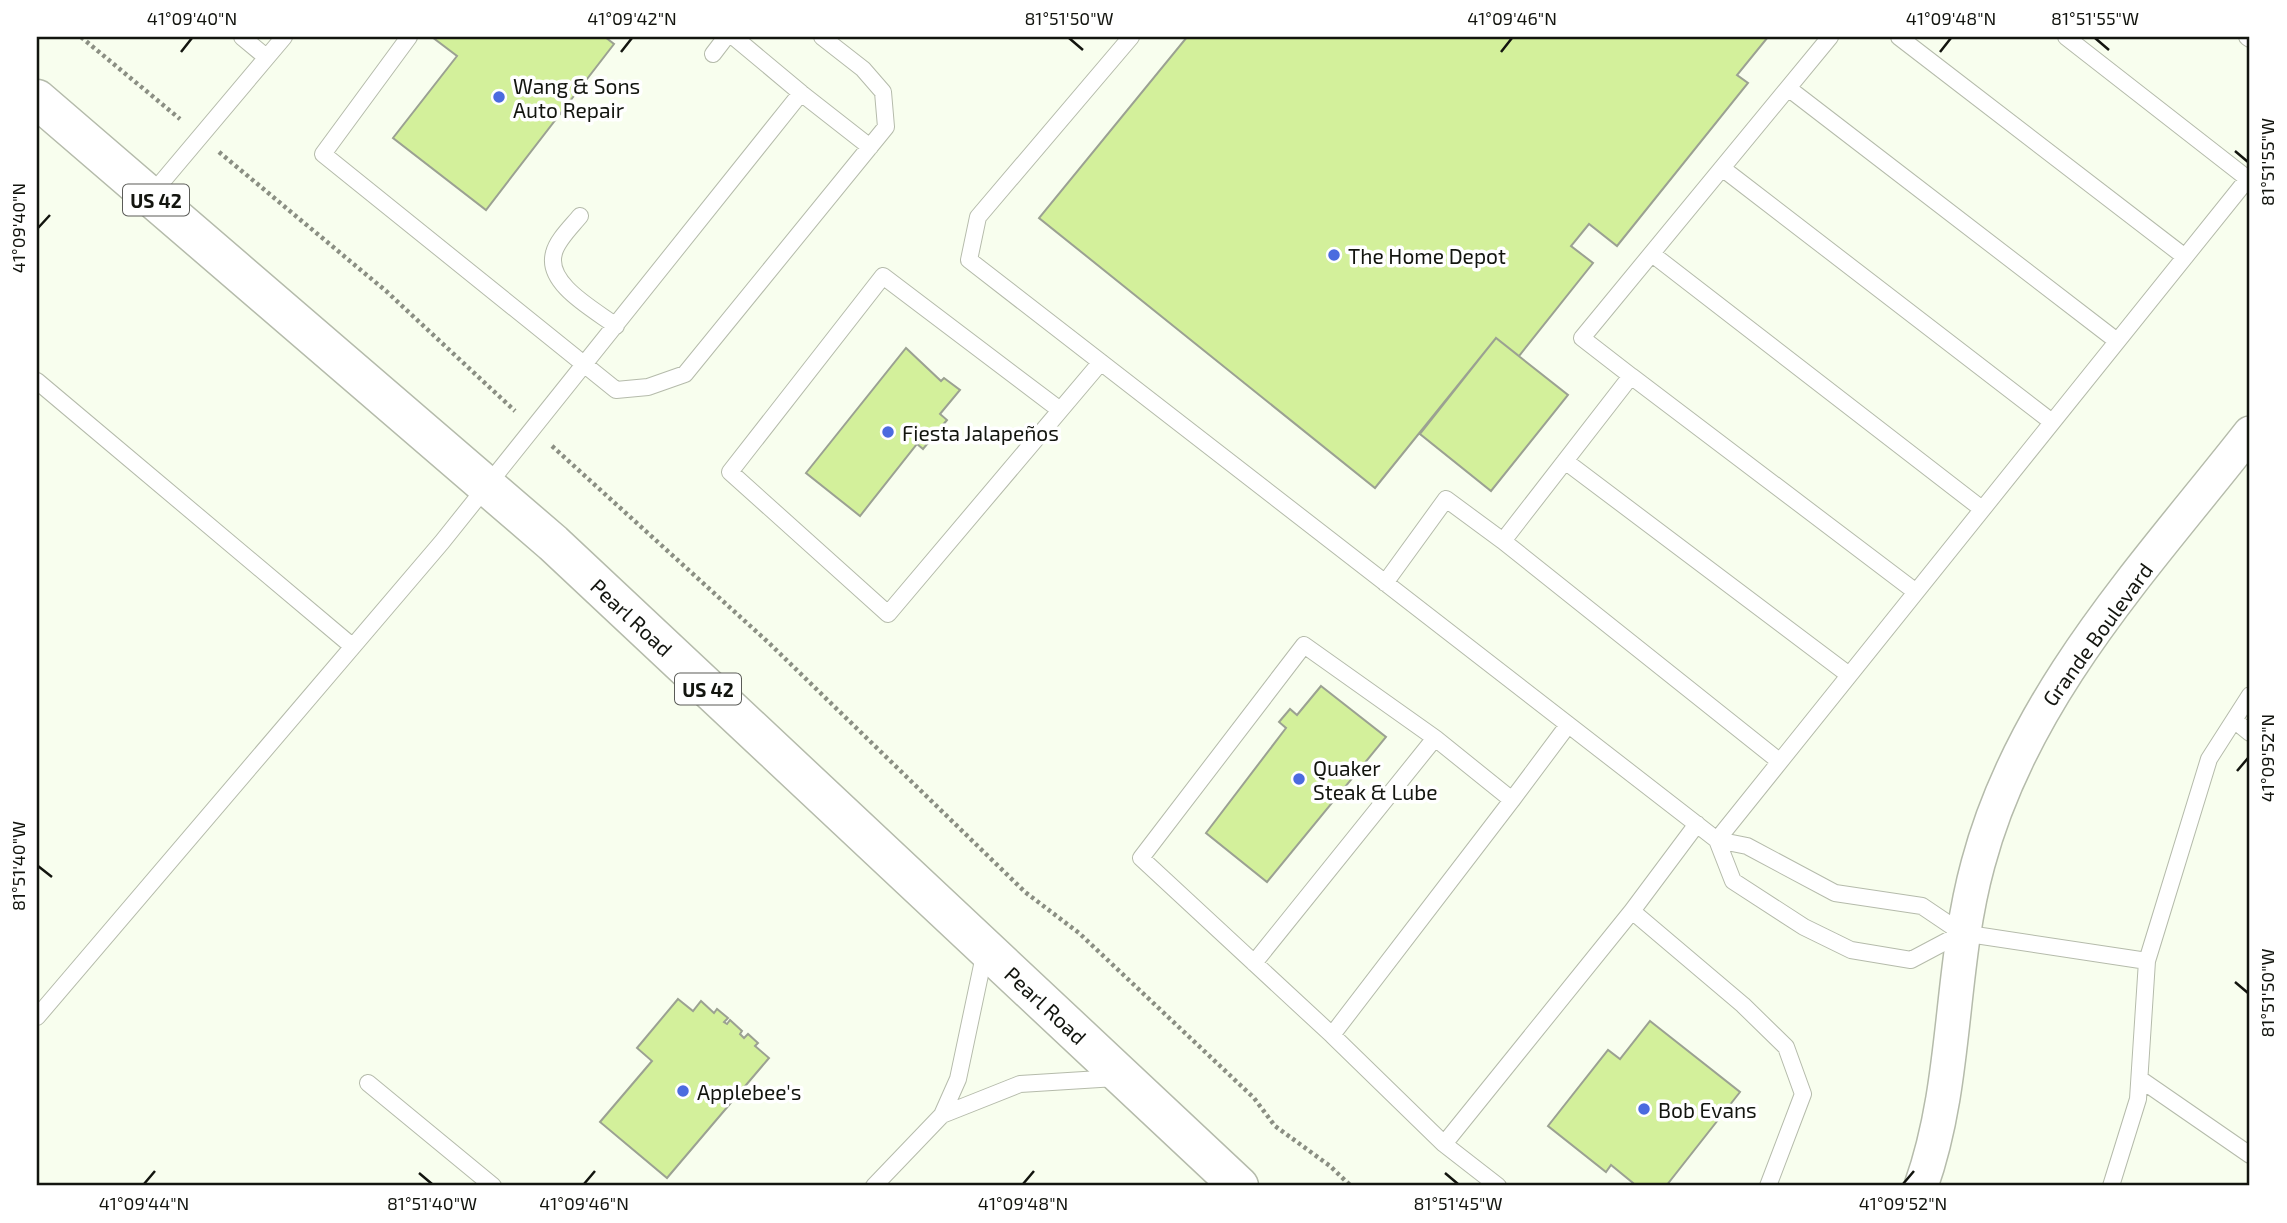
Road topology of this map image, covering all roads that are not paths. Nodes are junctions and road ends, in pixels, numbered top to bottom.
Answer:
1 (242, 37) edge
2 (284, 37) edge
3 (409, 37) edge
4 (726, 37) edge
5 (734, 37) edge
6 (822, 37) edge
7 (1131, 37) edge
8 (1830, 37) edge
9 (1899, 37) edge
10 (2066, 37) edge
11 (713, 54) dead end
12 (267, 57) junction
13 (1787, 88) junction
14 (801, 93) junction
15 (37, 99) edge
16 (870, 147) junction
17 (1722, 167) junction
18 (2249, 177) edge
19 (151, 195) junction
20 (580, 216) dead end
21 (1652, 254) junction
22 (2185, 257) junction
23 (615, 326) junction
24 (2117, 341) junction
25 (1101, 362) junction
26 (584, 365) junction
27 (1631, 376) junction
28 (37, 381) edge
29 (1060, 410) junction
30 (2052, 422) junction
31 (2250, 433) edge
32 (1565, 461) junction
33 (487, 485) junction
34 (1982, 509) junction
35 (1503, 541) junction
36 (1385, 583) junction
37 (1916, 592) junction
38 (352, 646) junction
39 (1849, 675) junction
40 (2250, 695) edge
41 (2234, 720) junction
42 (1568, 725) junction
43 (2250, 733) edge
44 (1435, 738) junction
45 (1779, 761) junction
46 (1512, 800) junction
47 (1697, 824) junction
48 (1717, 839) junction
49 (1632, 911) junction
50 (1962, 933) junction
51 (985, 949) junction
52 (2147, 961) junction
53 (1254, 963) junction
54 (37, 1017) edge
55 (1332, 1035) junction
56 (1122, 1077) junction
57 (2140, 1079) junction
58 (368, 1083) dead end
59 (942, 1115) junction
60 (1444, 1144) junction
61 (2250, 1155) edge
62 (493, 1186) edge
63 (874, 1186) edge
64 (1239, 1186) edge
65 (1499, 1186) edge
66 (1768, 1186) edge
67 (1921, 1186) edge
68 (2111, 1186) edge

1 - 12 lane
2 - 12 lane
3 - 26 lane
4 - 11 lane
5 - 14 lane
6 - 16 lane
7 - 25 lane
8 - 13 lane
9 - 22 lane
10 - 18 lane
12 - 19 lane
13 - 17 lane
13 - 24 lane
14 - 16 lane
14 - 23 lane
15 - 19 main road, Pearl Road / US 42
16 - 26 lane
17 - 21 lane
17 - 30 lane
18 - 22 lane
19 - 33 main road, Pearl Road / US 42
20 - 23 lane
21 - 27 lane
21 - 34 lane
22 - 24 lane
23 - 26 lane
24 - 30 lane
25 - 29 lane
25 - 36 lane
26 - 33 lane
27 - 32 lane
27 - 37 lane
28 - 38 lane
29 - 29 lane
30 - 34 lane
31 - 50 street, Grande Boulevard
32 - 35 lane
32 - 39 lane
33 - 38 lane
33 - 51 main road, Pearl Road / US 42
34 - 37 lane
35 - 36 lane
35 - 45 lane
36 - 42 lane
37 - 39 lane
38 - 54 lane
39 - 45 lane
40 - 41 lane
41 - 43 lane
41 - 52 lane
42 - 46 lane
42 - 47 lane
44 - 46 lane
44 - 53 lane
44 - 53 lane
45 - 48 lane
46 - 55 lane
47 - 48 lane
47 - 49 lane
48 - 50 lane
48 - 50 lane
49 - 60 lane
49 - 66 lane
50 - 52 lane
50 - 67 street, Grande Boulevard
51 - 56 main road, Pearl Road / US 42
51 - 59 lane
52 - 57 lane
53 - 55 lane
55 - 60 lane
56 - 59 lane
56 - 64 main road, Pearl Road / US 42
57 - 61 lane
57 - 68 lane
58 - 62 lane
59 - 63 lane
60 - 65 lane

